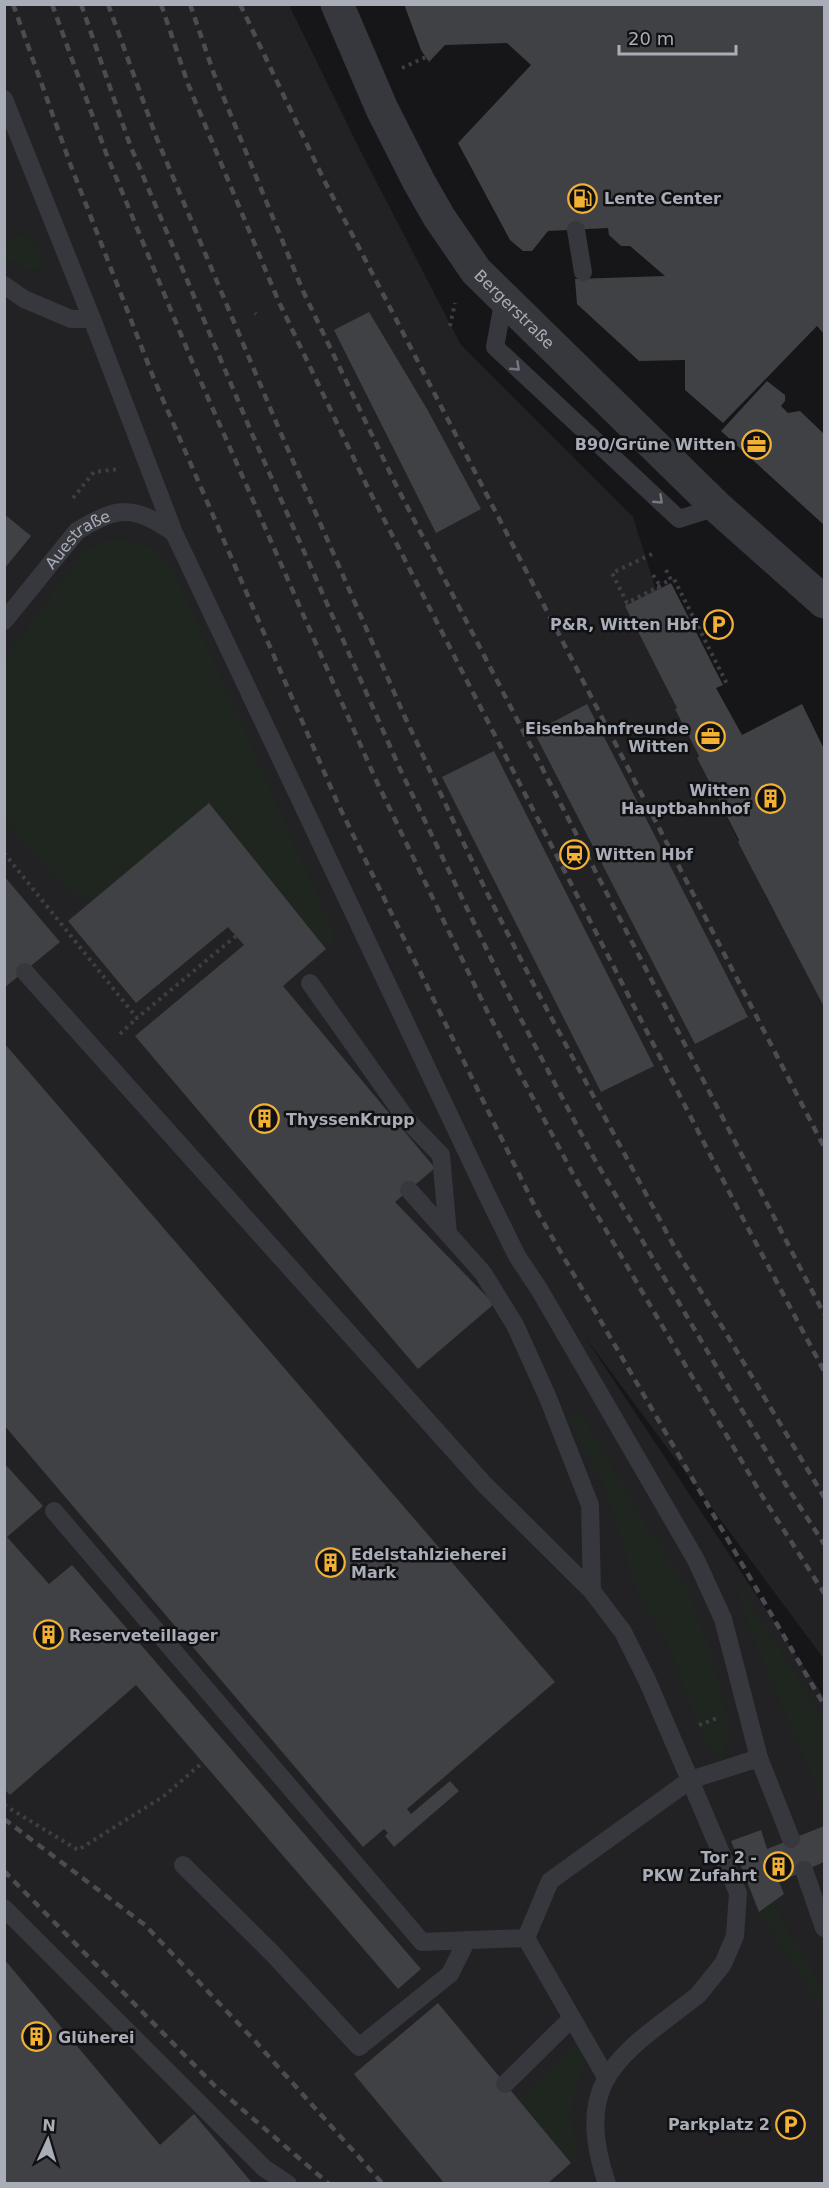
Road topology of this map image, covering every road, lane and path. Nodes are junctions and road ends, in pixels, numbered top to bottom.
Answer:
1 (337, 4) edge
2 (4, 99) edge
3 (576, 230) dead end
4 (583, 272) dead end
5 (4, 285) edge
6 (92, 319) junction
7 (174, 533) junction
8 (652, 554) dead end
9 (666, 570) dead end
10 (653, 575) dead end
11 (671, 580) junction
12 (659, 588) junction
13 (825, 602) edge
14 (4, 621) edge
15 (727, 684) dead end
16 (4, 853) edge
17 (236, 936) dead end
18 (25, 972) dead end
19 (310, 983) dead end
20 (454, 1126) junction
21 (441, 1155) junction
22 (409, 1190) dead end
23 (448, 1234) junction
24 (54, 1511) dead end
25 (592, 1591) junction
26 (726, 1714) dead end
27 (698, 1725) dead end
28 (759, 1758) junction
29 (202, 1763) dead end
30 (690, 1780) junction
31 (4, 1805) edge
32 (791, 1839) dead end
33 (183, 1865) dead end
34 (804, 1870) dead end
35 (4, 1908) edge
36 (825, 1928) edge
37 (526, 1938) junction
38 (467, 1940) junction
39 (572, 2018) junction
40 (606, 2077) junction
41 (505, 2084) dead end
42 (288, 2184) edge
43 (607, 2184) edge

1 - 13 street, Bergerstraße
2 - 6 lane
3 - 4 lane
5 - 6 lane
6 - 7 lane
7 - 14 lane, Auestraße
7 - 20 lane
8 - 12 path
9 - 11 path
10 - 12 path
11 - 12 path
11 - 15 path
16 - 17 path
18 - 25 lane
19 - 21 lane
20 - 21 lane
20 - 28 lane
21 - 23 lane
22 - 23 lane
23 - 25 lane
24 - 38 lane
25 - 30 lane
26 - 27 path
28 - 30 lane
28 - 32 lane
29 - 31 path
30 - 37 lane
30 - 40 lane
33 - 38 lane
34 - 36 lane
35 - 42 lane
37 - 38 lane
37 - 39 lane
39 - 40 lane
39 - 41 lane
40 - 43 lane

